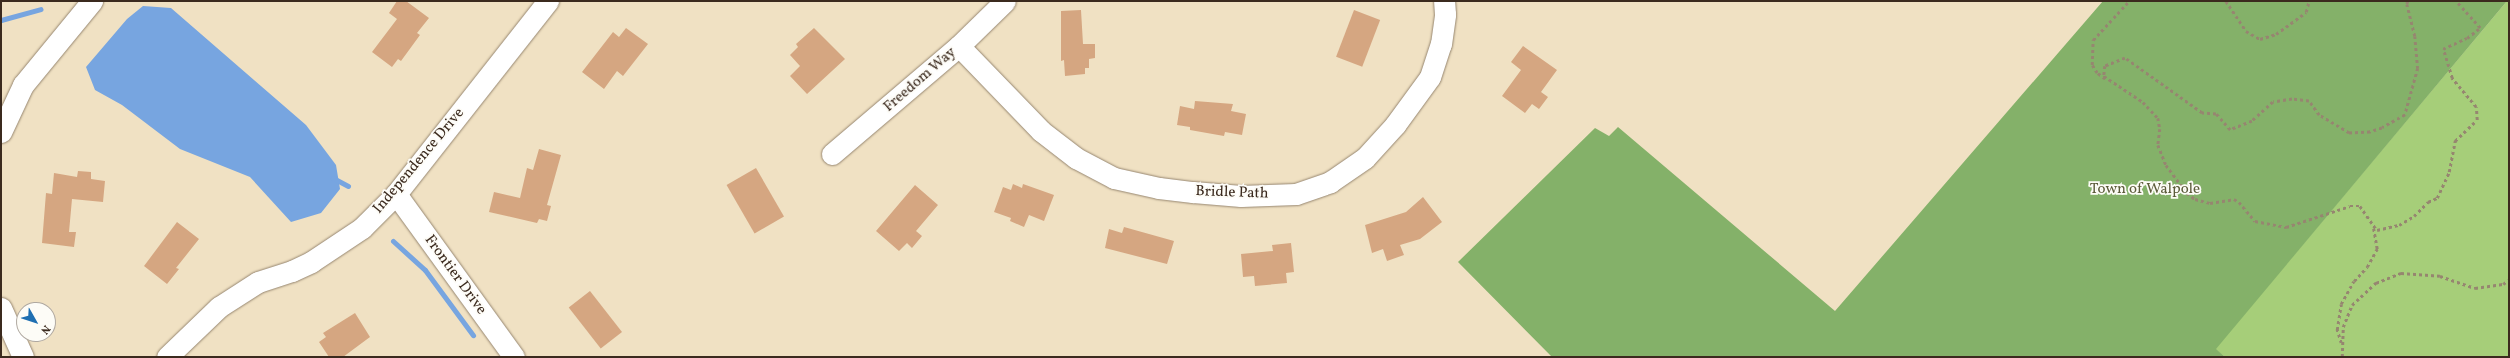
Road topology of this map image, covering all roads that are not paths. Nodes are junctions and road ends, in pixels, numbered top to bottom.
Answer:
1 (92, 1) edge
2 (548, 1) edge
3 (1005, 1) edge
4 (1444, 1) edge
5 (959, 46) junction
6 (1, 132) edge
7 (832, 154) dead end
8 (396, 194) junction
9 (1, 308) edge
10 (23, 357) edge
11 (167, 357) edge
12 (514, 357) edge

1 - 6 street
2 - 8 street, Independence Drive
3 - 5 street, Freedom Way
4 - 5 street, Bridle Path
5 - 7 street, Freedom Way
8 - 11 street, Independence Drive
8 - 12 street, Frontier Drive
9 - 10 street

